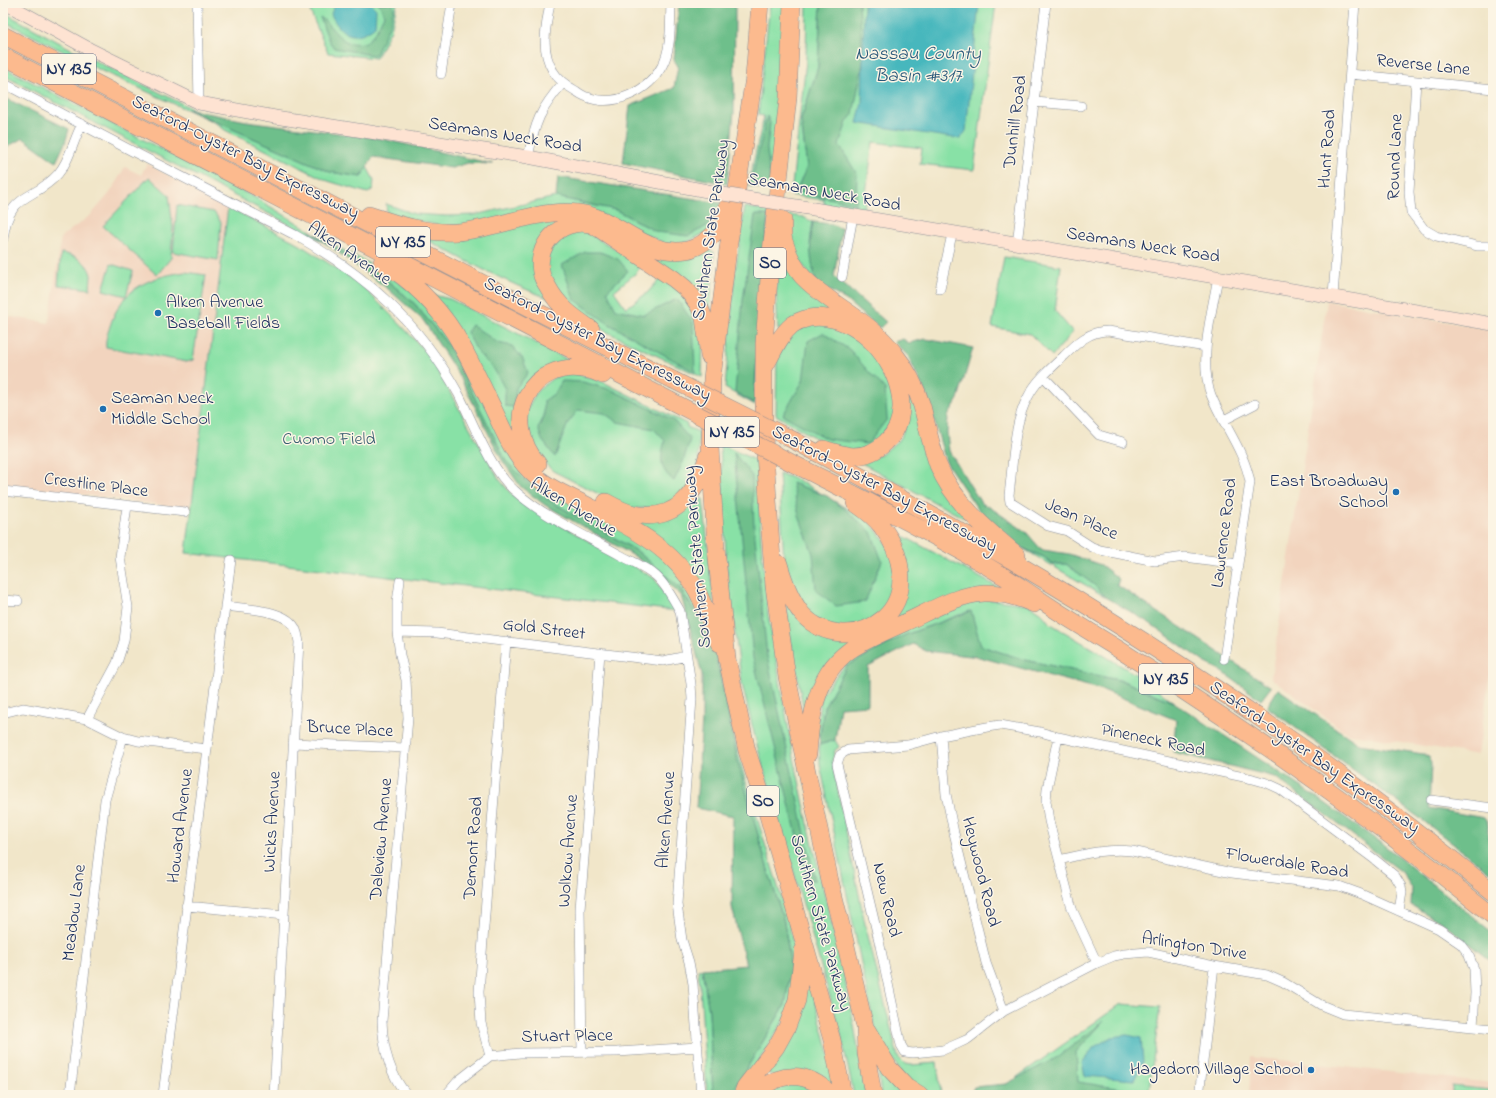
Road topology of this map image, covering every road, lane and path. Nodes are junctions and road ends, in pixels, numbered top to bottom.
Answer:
1 (5, 3) edge
2 (197, 3) edge
3 (452, 3) edge
4 (550, 3) edge
5 (671, 3) edge
6 (760, 3) edge
7 (792, 3) edge
8 (1046, 3) edge
9 (1355, 3) edge
10 (3, 35) edge
11 (3, 56) edge
12 (441, 74) dead end
13 (1350, 74) junction
14 (1416, 81) junction
15 (3, 83) edge
16 (563, 83) junction
17 (1493, 89) edge
18 (1035, 102) junction
19 (199, 103) junction
20 (1081, 106) dead end
21 (82, 124) junction
22 (782, 156) junction
23 (528, 157) junction
24 (739, 177) junction
25 (319, 198) junction
26 (310, 215) junction
27 (853, 216) junction
28 (952, 234) junction
29 (3, 239) edge
30 (1017, 244) junction
31 (1493, 246) edge
32 (842, 277) dead end
33 (1218, 277) junction
34 (940, 289) dead end
35 (1333, 296) junction
36 (1493, 324) edge
37 (1206, 347) junction
38 (763, 370) junction
39 (1042, 376) junction
40 (712, 378) junction
41 (673, 380) junction
42 (669, 400) junction
43 (1255, 404) dead end
44 (1224, 420) junction
45 (795, 441) junction
46 (1123, 442) dead end
47 (710, 447) junction
48 (817, 475) junction
49 (3, 491) edge
50 (127, 506) junction
51 (185, 512) dead end
52 (770, 531) junction
53 (231, 560) dead end
54 (1238, 564) junction
55 (400, 581) dead end
56 (1061, 590) junction
57 (3, 600) edge
58 (18, 601) dead end
59 (225, 606) junction
60 (1066, 616) junction
61 (396, 632) junction
62 (506, 642) junction
63 (600, 654) junction
64 (687, 656) junction
65 (727, 659) junction
66 (1224, 659) dead end
67 (3, 713) edge
68 (87, 719) junction
69 (124, 736) junction
70 (940, 736) junction
71 (1058, 737) junction
72 (293, 743) junction
73 (406, 748) junction
74 (207, 749) junction
75 (840, 755) joint
76 (806, 772) junction
77 (1431, 800) dead end
78 (1493, 808) edge
79 (1059, 860) junction
80 (1493, 892) edge
81 (186, 906) junction
82 (1399, 911) junction
83 (284, 915) junction
84 (1493, 916) edge
85 (804, 943) junction
86 (1097, 963) junction
87 (1214, 966) junction
88 (1004, 1011) junction
89 (865, 1027) junction
90 (1473, 1027) junction
91 (1493, 1029) edge
92 (698, 1047) junction
93 (582, 1052) junction
94 (905, 1052) joint
95 (490, 1056) junction
96 (1200, 1088) dead end
97 (448, 1093) edge
98 (70, 1095) edge
99 (163, 1095) edge
100 (274, 1095) edge
101 (407, 1095) edge
102 (701, 1095) edge
103 (742, 1095) edge
104 (754, 1095) edge
105 (831, 1095) edge
106 (843, 1095) edge
107 (873, 1095) edge
108 (920, 1095) edge

1 - 19 main road, Seamans Neck Road
2 - 19 street
3 - 12 street
4 - 16 street
5 - 16 street
6 - 24 highway, Southern State Parkway / SO
7 - 22 highway, Southern State Parkway / SO
8 - 18 street, Dunhill Road
9 - 13 street, Hunt Road
10 - 25 highway, Seaford-Oyster Bay Expressway / NY 135
11 - 26 highway, Seaford-Oyster Bay Expressway / NY 135
13 - 14 street, Reverse Lane
13 - 35 street, Hunt Road
14 - 17 street, Reverse Lane
14 - 31 street, Round Lane
15 - 21 street, Alken Avenue
16 - 23 street
18 - 20 street
18 - 30 street, Dunhill Road
19 - 23 main road, Seamans Neck Road
21 - 29 street
21 - 64 street, Alken Avenue
22 - 38 highway, Southern State Parkway / SO
22 - 56 highway
23 - 27 main road, Seamans Neck Road, bridge
24 - 25 highway
24 - 40 highway, Southern State Parkway / SO
25 - 41 highway, Seaford-Oyster Bay Expressway / NY 135
26 - 42 highway, Seaford-Oyster Bay Expressway / NY 135
26 - 65 highway
27 - 28 main road, Seamans Neck Road
27 - 32 street
28 - 30 main road, Seamans Neck Road
28 - 34 street
30 - 33 main road, Seamans Neck Road
33 - 35 main road, Seamans Neck Road
33 - 37 street, Lawrence Road
35 - 36 main road, Seamans Neck Road
37 - 39 street
37 - 44 street, Lawrence Road
38 - 45 highway
38 - 52 highway, Southern State Parkway / SO
39 - 46 street
39 - 54 street, Jean Place
40 - 41 highway
40 - 47 highway, Southern State Parkway / SO
41 - 45 highway, Seaford-Oyster Bay Expressway / NY 135, bridge
42 - 47 highway
42 - 48 highway, Seaford-Oyster Bay Expressway / NY 135, bridge
43 - 44 street
44 - 54 street, Lawrence Road
45 - 56 highway, Seaford-Oyster Bay Expressway / NY 135
47 - 65 highway, Southern State Parkway / SO
48 - 52 highway
48 - 60 highway, Seaford-Oyster Bay Expressway / NY 135
49 - 50 street, Crestline Place
50 - 51 street, Crestline Place
50 - 68 street
52 - 76 highway, Southern State Parkway / SO
53 - 59 street, Howard Avenue
54 - 66 street, Lawrence Road
55 - 61 street, Daleview Avenue
56 - 80 highway, Seaford-Oyster Bay Expressway / NY 135
57 - 58 street
59 - 72 street, Wicks Avenue
59 - 74 street, Howard Avenue
60 - 76 highway
60 - 84 highway, Seaford-Oyster Bay Expressway / NY 135
61 - 62 street, Gold Street
61 - 73 street, Daleview Avenue
62 - 63 street, Gold Street
62 - 95 street, Demont Road
63 - 64 street, Gold Street
63 - 93 street, Wolkow Avenue
64 - 92 street, Alken Avenue
65 - 85 highway, Southern State Parkway / SO
67 - 68 street
68 - 69 street
69 - 74 street
69 - 98 street, Meadow Lane
70 - 71 street, Pineneck Road
70 - 75 street, Pineneck Road
70 - 88 street, Heywood Road
71 - 79 street
71 - 82 street, Pineneck Road
72 - 73 street, Bruce Place
72 - 83 street, Wicks Avenue
73 - 101 street, Daleview Avenue
74 - 81 street, Howard Avenue
75 - 94 street, New Road
76 - 89 highway, Southern State Parkway / SO
77 - 78 street
79 - 82 street, Flowerdale Road
79 - 86 street
81 - 83 street
81 - 99 street, Howard Avenue
82 - 90 street, Flowerdale Road
83 - 100 street, Wicks Avenue
85 - 103 highway
85 - 106 highway, Southern State Parkway / SO
86 - 87 street, Arlington Drive
86 - 88 street, Arlington Drive
87 - 90 street, Arlington Drive
87 - 96 street
88 - 94 street, Arlington Drive
89 - 107 highway, Southern State Parkway / SO
89 - 108 highway
90 - 91 street, Arlington Drive
92 - 93 street, Stuart Place
92 - 102 street, Alken Avenue
93 - 95 street, Stuart Place
95 - 97 street
104 - 105 highway

